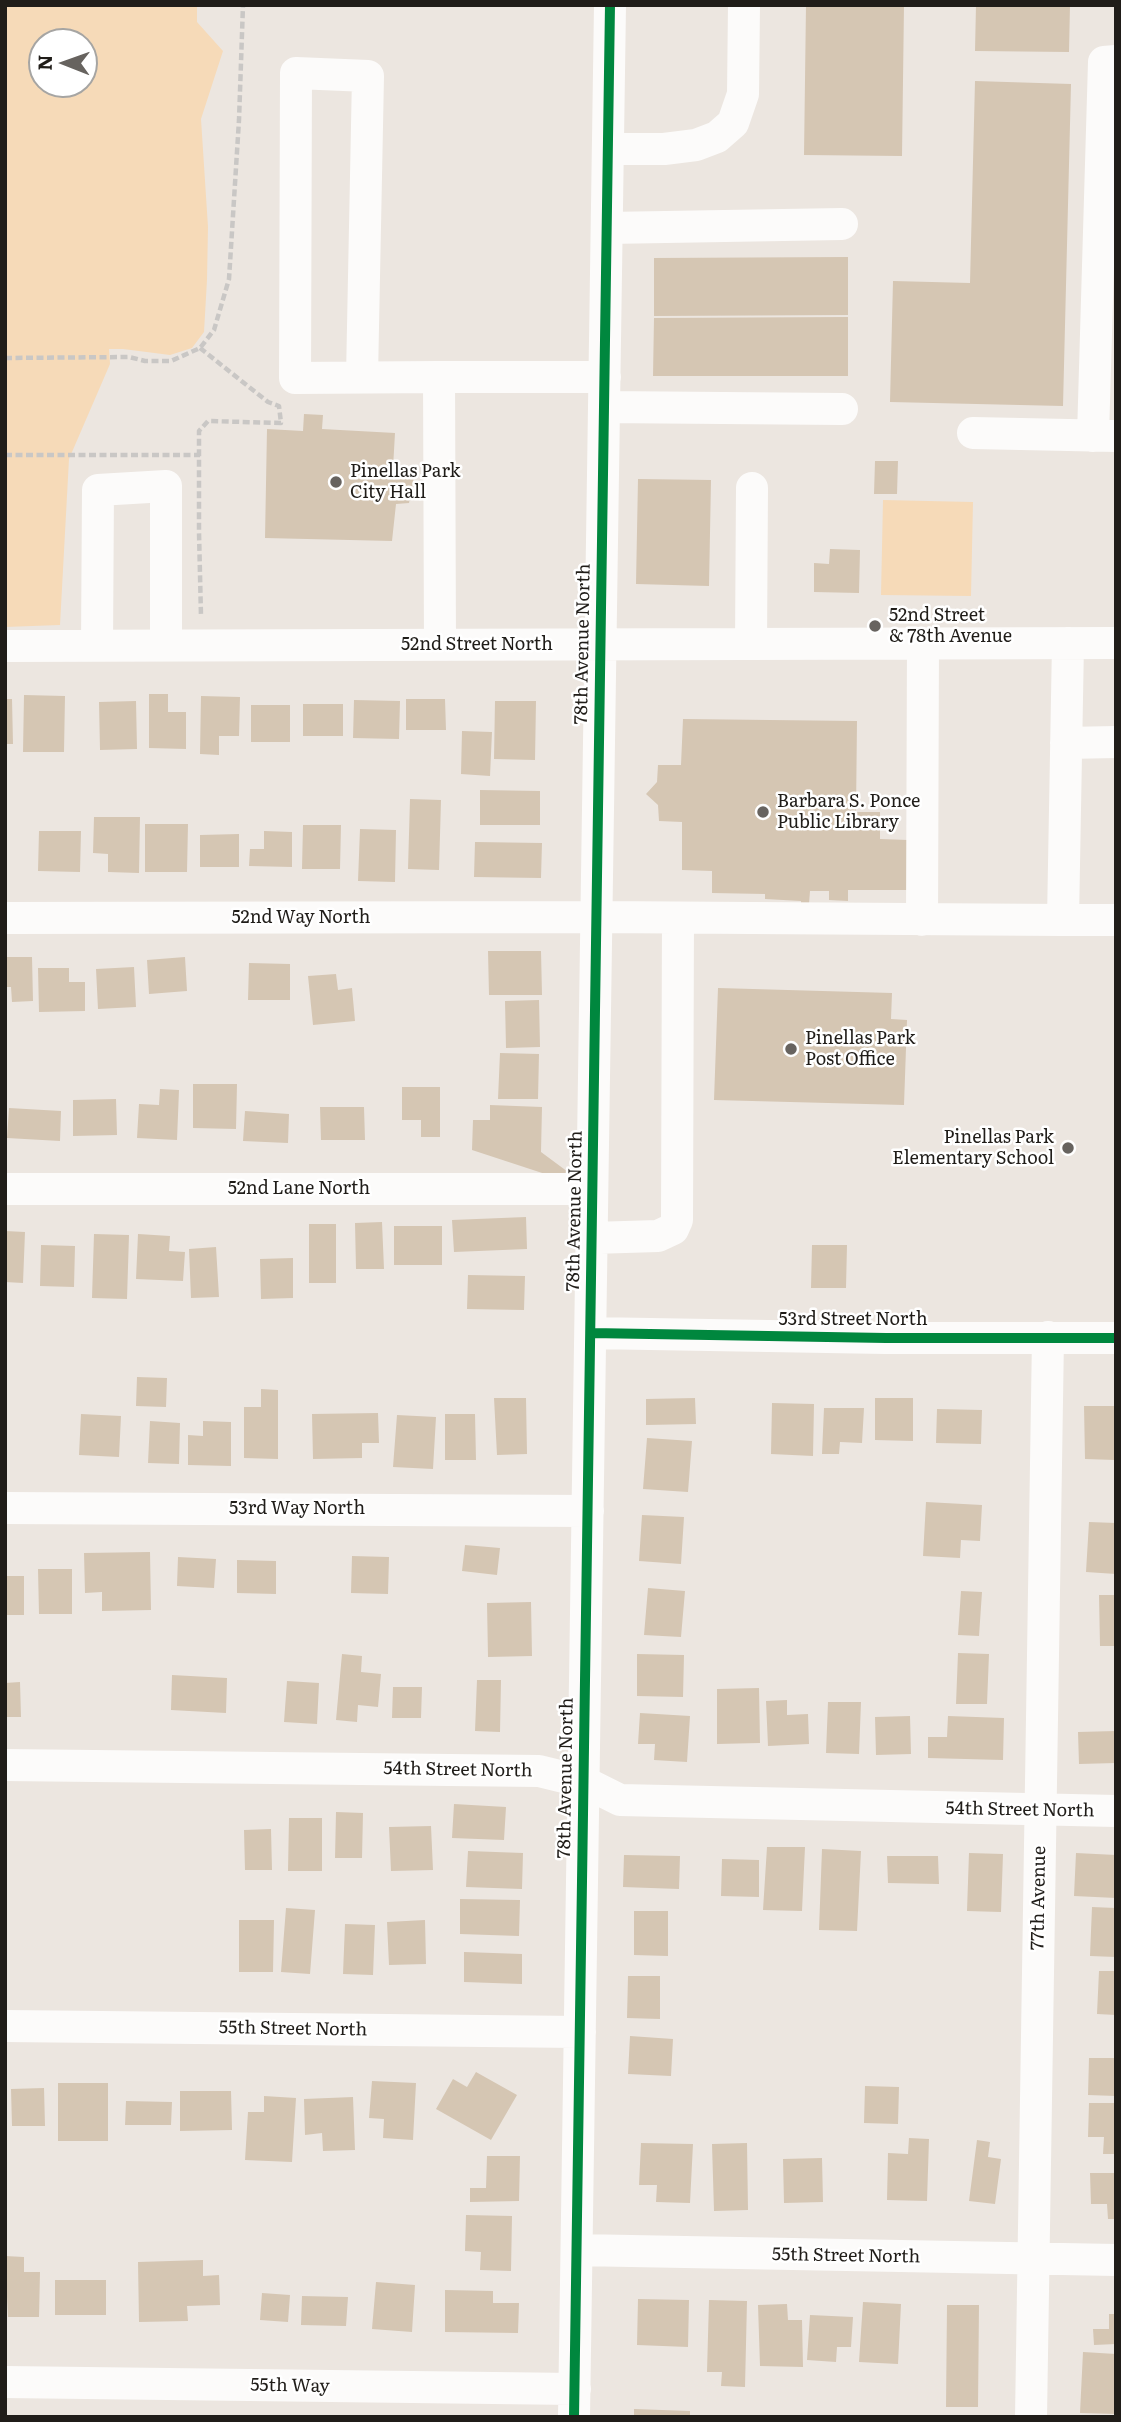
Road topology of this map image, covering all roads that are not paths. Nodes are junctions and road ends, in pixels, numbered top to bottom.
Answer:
1 (610, 5) edge
2 (744, 5) edge
3 (1116, 61) edge
4 (608, 149) junction
5 (842, 224) dead end
6 (607, 228) junction
7 (362, 377) junction
8 (439, 377) junction
9 (605, 392) junction
10 (842, 409) dead end
11 (973, 433) dead end
12 (1104, 436) edge
13 (752, 488) dead end
14 (1069, 643) junction
15 (1116, 643) edge
16 (601, 644) junction
17 (751, 644) junction
18 (923, 644) junction
19 (166, 645) junction
20 (440, 645) junction
21 (5, 646) edge
22 (97, 646) junction
23 (1116, 742) edge
24 (1066, 743) junction
25 (597, 917) junction
26 (5, 918) edge
27 (678, 918) junction
28 (922, 920) junction
29 (1063, 920) junction
30 (1116, 920) edge
31 (5, 1189) edge
32 (592, 1189) junction
33 (592, 1238) junction
34 (591, 1333) junction
35 (1048, 1337) junction
36 (1116, 1338) edge
37 (5, 1508) edge
38 (588, 1511) junction
39 (5, 1765) edge
40 (584, 1783) junction
41 (1041, 1811) junction
42 (1116, 1811) edge
43 (5, 2026) edge
44 (580, 2032) junction
45 (577, 2250) junction
46 (1034, 2259) junction
47 (1116, 2260) edge
48 (5, 2382) edge
49 (575, 2403) edge
50 (1031, 2417) edge

1 - 4 street, 78th Avenue North
2 - 4 street
3 - 12 street
4 - 6 street, 78th Avenue North
5 - 6 street
6 - 9 street, 78th Avenue North
7 - 7 street
7 - 8 street
8 - 9 street
8 - 20 street
9 - 10 street
9 - 16 street, 78th Avenue North
11 - 12 street
13 - 17 street
14 - 15 street, 52nd Street North
14 - 18 street, 52nd Street North
14 - 24 street
16 - 17 street, 52nd Street North
16 - 20 street, 52nd Street North
16 - 25 street, 78th Avenue North
17 - 18 street, 52nd Street North
18 - 28 street
19 - 20 street, 52nd Street North
19 - 22 street, 52nd Street North
19 - 22 street
21 - 22 street, 52nd Street North
23 - 24 street
24 - 29 street
25 - 26 street, 52nd Way North
25 - 27 street, 52nd Way North
25 - 32 street, 78th Avenue North
27 - 28 street, 52nd Way North
27 - 33 street
28 - 29 street, 52nd Way North
29 - 30 street, 52nd Way North
31 - 32 street, 52nd Lane North
32 - 33 street, 78th Avenue North
33 - 34 street, 78th Avenue North
34 - 35 street, 53rd Street North
34 - 38 street, 78th Avenue North
35 - 36 street, 53rd Street North
35 - 41 street, 77th Avenue
37 - 38 street, 53rd Way North
38 - 40 street, 78th Avenue North
39 - 40 street, 54th Street North
40 - 41 street, 54th Street North
40 - 44 street, 78th Avenue North
41 - 42 street, 54th Street North
41 - 46 street, 77th Avenue
43 - 44 street, 55th Street North
44 - 45 street, 78th Avenue North
45 - 46 street, 55th Street North
45 - 49 street, 78th Avenue North
46 - 47 street, 55th Street North
46 - 50 street, 77th Avenue
48 - 49 street, 55th Way

